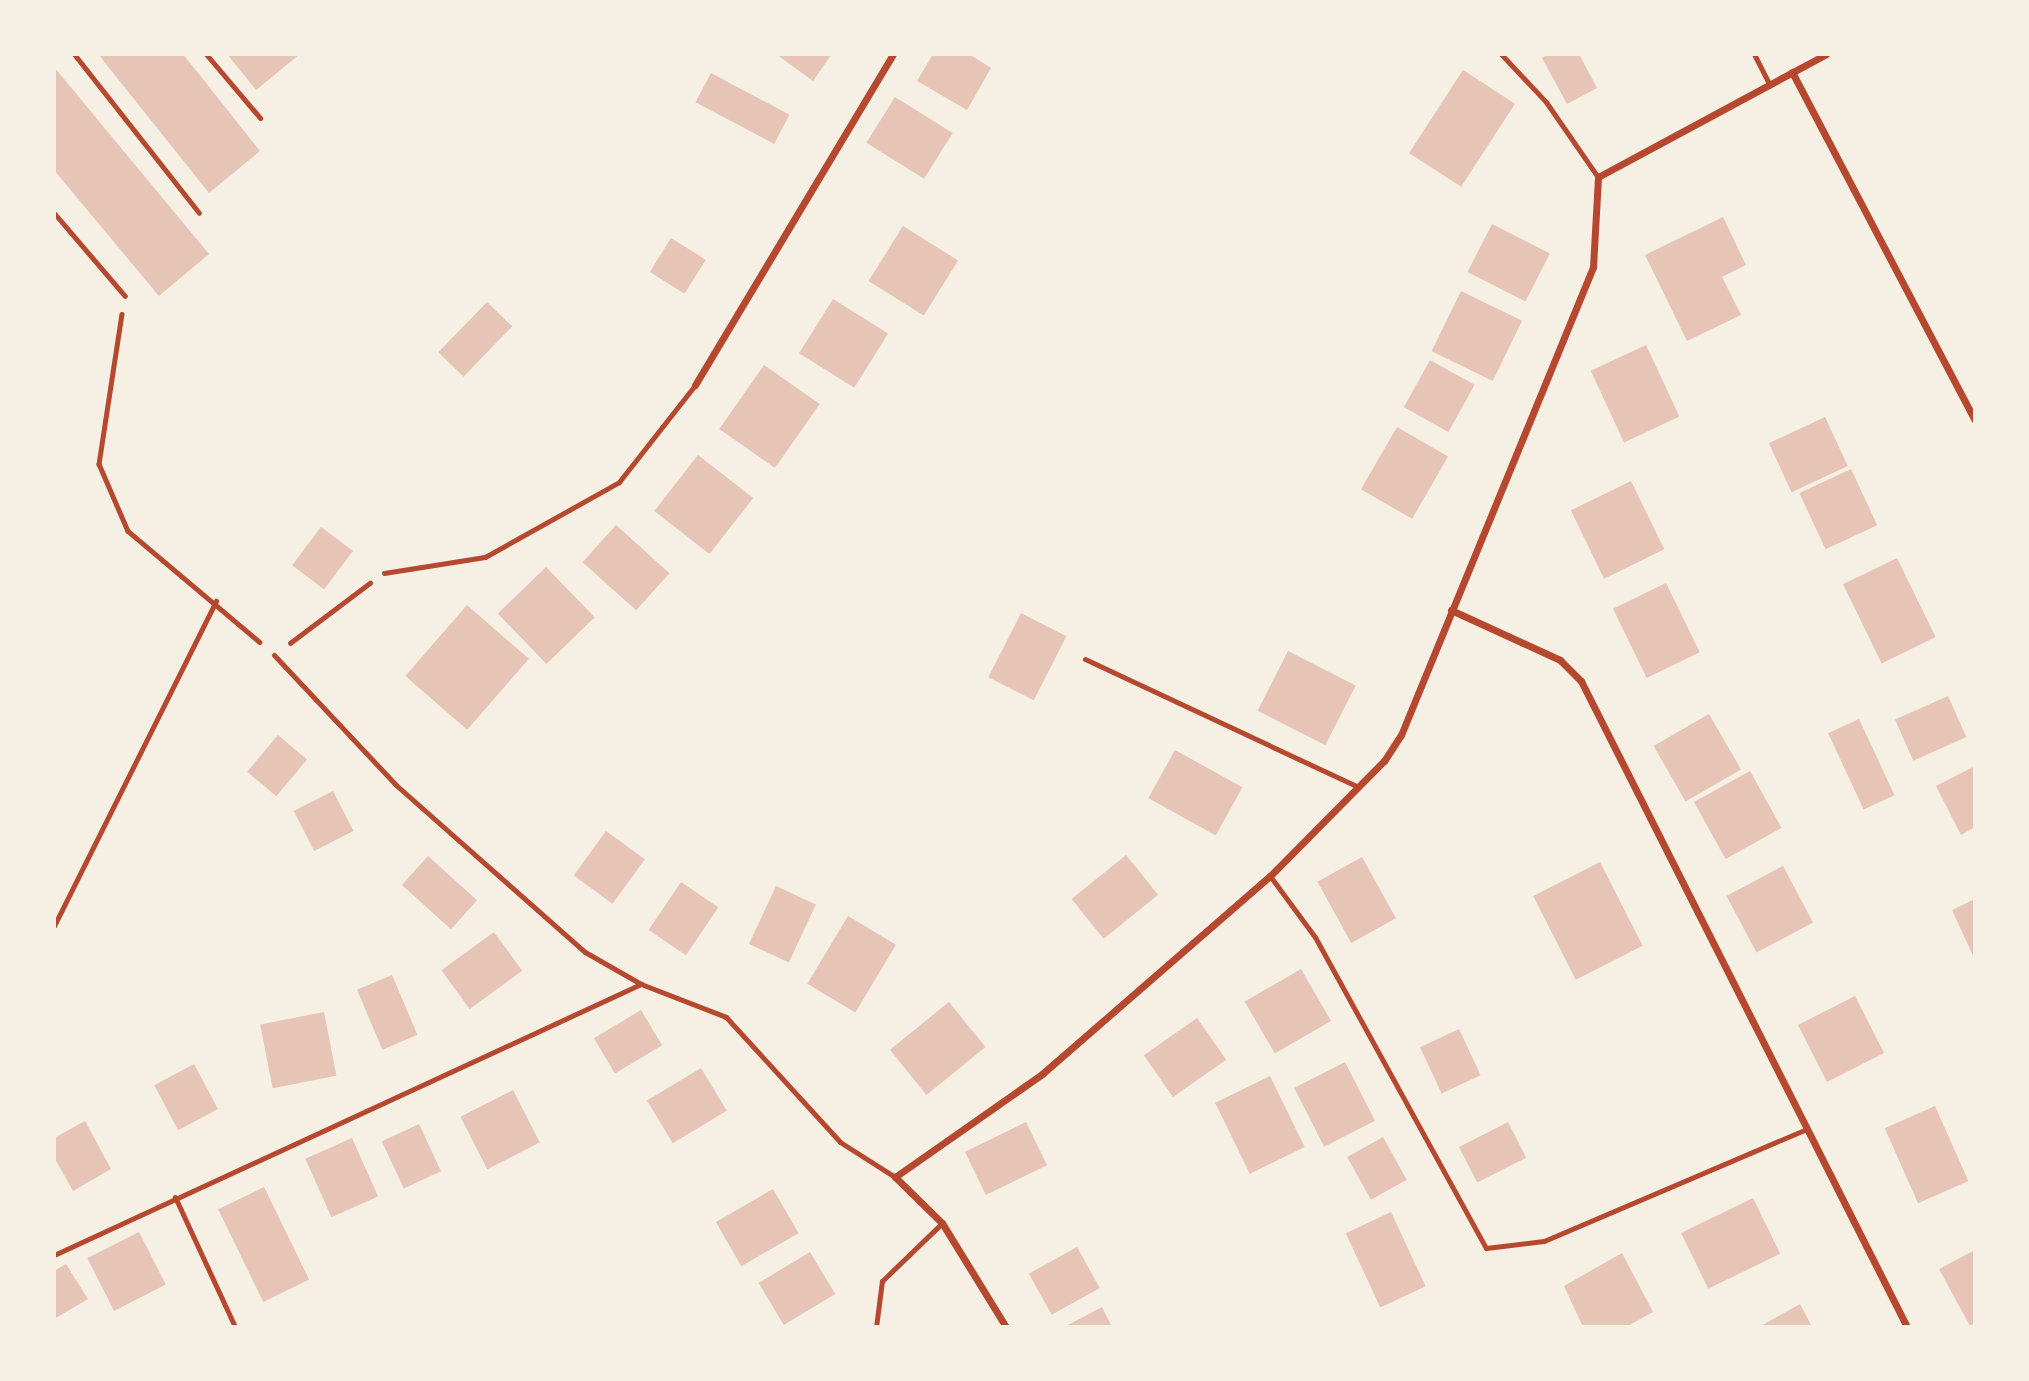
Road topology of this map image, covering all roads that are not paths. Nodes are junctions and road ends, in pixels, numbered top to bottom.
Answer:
1 (74, 54) edge
2 (206, 54) edge
3 (893, 54) edge
4 (1501, 54) edge
5 (1754, 54) edge
6 (1826, 54) edge
7 (1791, 72) junction
8 (1769, 84) junction
9 (260, 118) dead end
10 (1598, 177) junction
11 (54, 213) edge
12 (199, 213) dead end
13 (125, 296) road end
14 (695, 384) joint
15 (1975, 420) edge
16 (384, 573) road end
17 (1451, 610) junction
18 (274, 655) road end
19 (1085, 659) dead end
20 (1359, 787) junction
21 (1270, 876) junction
22 (641, 984) junction
23 (1805, 1129) junction
24 (895, 1177) junction
25 (175, 1197) junction
26 (942, 1223) junction
27 (54, 1255) edge
28 (235, 1327) edge
29 (876, 1327) edge
30 (1006, 1327) edge
31 (1907, 1327) edge

1 - 12 lane
2 - 9 lane
3 - 14 street
4 - 10 lane
5 - 8 lane
6 - 7 street
7 - 8 street
7 - 15 street
8 - 10 street
10 - 17 street
11 - 13 lane
14 - 16 lane
17 - 20 street
17 - 23 street
18 - 22 lane
19 - 20 lane
20 - 21 street
21 - 23 lane
21 - 24 street
22 - 24 lane
22 - 25 lane
23 - 31 street
24 - 26 street
25 - 27 lane
25 - 28 lane
26 - 29 lane
26 - 30 street

